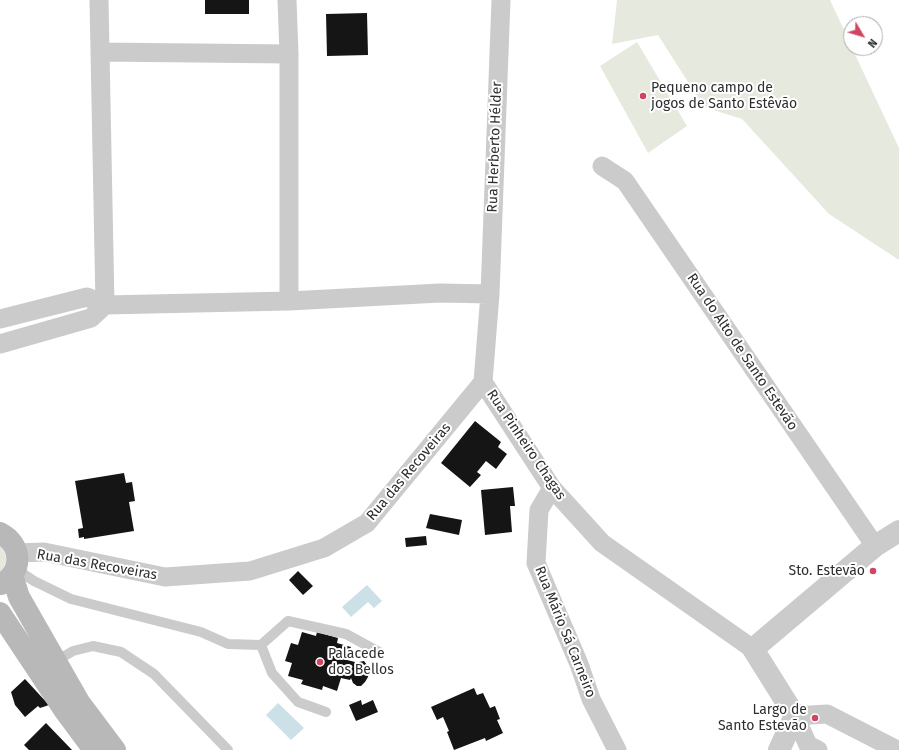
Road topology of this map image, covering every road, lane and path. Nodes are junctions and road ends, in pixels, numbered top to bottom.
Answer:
1 (99, 0) edge
2 (288, 0) edge
3 (501, 0) edge
4 (100, 52) junction
5 (289, 54) junction
6 (602, 166) dead end
7 (490, 294) junction
8 (288, 301) junction
9 (105, 305) junction
10 (0, 319) edge
11 (0, 344) edge
12 (483, 382) junction
13 (552, 488) junction
14 (899, 531) edge
15 (875, 546) junction
16 (7, 553) edge
17 (0, 613) edge
18 (261, 645) junction
19 (753, 649) junction
20 (379, 652) dead end
21 (56, 661) junction
22 (326, 712) dead end
23 (795, 716) junction
24 (94, 750) edge
25 (115, 750) edge
26 (228, 750) edge
27 (617, 750) edge
28 (779, 750) edge
29 (818, 750) edge
30 (897, 750) edge

1 - 4 street
2 - 5 street
3 - 7 street, Rua Herberto Hélder
4 - 5 street
4 - 9 street
5 - 8 street
6 - 15 street, Rua do Alto de Santo Estevão
7 - 8 street
7 - 12 street, Rua Pinheiro Chagas
8 - 9 street
9 - 10 street
9 - 11 street
12 - 13 street, Rua Pinheiro Chagas
12 - 16 street, Rua das Recoveiras
13 - 19 street, Rua Pinheiro Chagas
13 - 27 street, Rua Mário Sá Carneiro
14 - 15 street
15 - 19 street
16 - 18 lane
16 - 21 main road
17 - 24 main road
18 - 20 lane
18 - 22 lane
19 - 23 street
21 - 25 main road
21 - 26 lane
23 - 28 street
23 - 29 street
23 - 30 street

